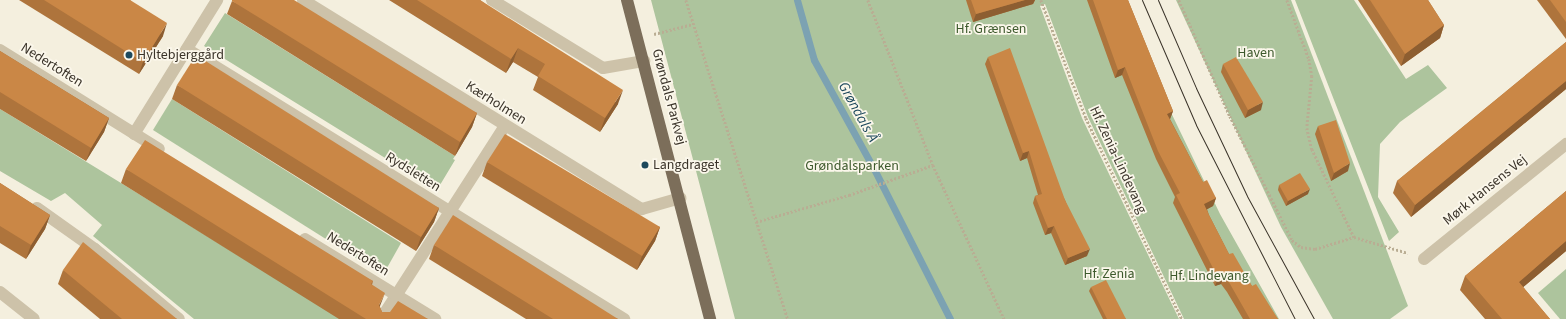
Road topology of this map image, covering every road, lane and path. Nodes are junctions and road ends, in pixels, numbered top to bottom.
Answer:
1 (217, 0) edge
2 (303, 0) edge
3 (492, 0) edge
4 (627, 0) edge
5 (686, 0) edge
6 (868, 0) edge
7 (1041, 0) edge
8 (1180, 0) edge
9 (1287, 0) edge
10 (693, 24) junction
11 (638, 38) junction
12 (187, 49) junction
13 (0, 50) edge
14 (644, 61) junction
15 (505, 126) junction
16 (134, 134) junction
17 (1566, 144) edge
18 (168, 155) edge
19 (933, 165) junction
20 (680, 198) junction
21 (27, 201) edge
22 (449, 213) junction
23 (756, 222) junction
24 (296, 233) edge
25 (1354, 237) junction
26 (1424, 259) joint
27 (0, 292) edge
28 (396, 295) junction
29 (30, 318) edge
30 (179, 319) edge
31 (381, 319) edge
32 (435, 319) edge
33 (624, 319) edge
34 (710, 319) edge
35 (788, 319) edge
36 (1004, 319) edge
37 (1182, 319) edge

1 - 12 street
2 - 15 street, Kærholmen
3 - 14 street
4 - 11 main road, Grøndals Parkvej
5 - 10 path
6 - 19 path
7 - 37 path, Hf. Zenia-Lindevang
8 - 25 path
9 - 25 path
10 - 11 path
10 - 23 path
11 - 14 main road, Grøndals Parkvej
12 - 16 street
12 - 22 street, Rydsletten
13 - 16 street, Nedertoften
14 - 20 main road, Grøndals Parkvej
15 - 20 street, Kærholmen
15 - 22 street
16 - 18 street, Nedertoften
17 - 26 street, Mørk Hansens Vej
19 - 23 path
19 - 36 path
20 - 34 main road, Grøndals Parkvej
21 - 30 street
22 - 28 street
22 - 33 street, Rydsletten
23 - 35 path
24 - 28 street, Nedertoften
25 - 26 path
27 - 29 street
28 - 31 street
28 - 32 street, Nedertoften

